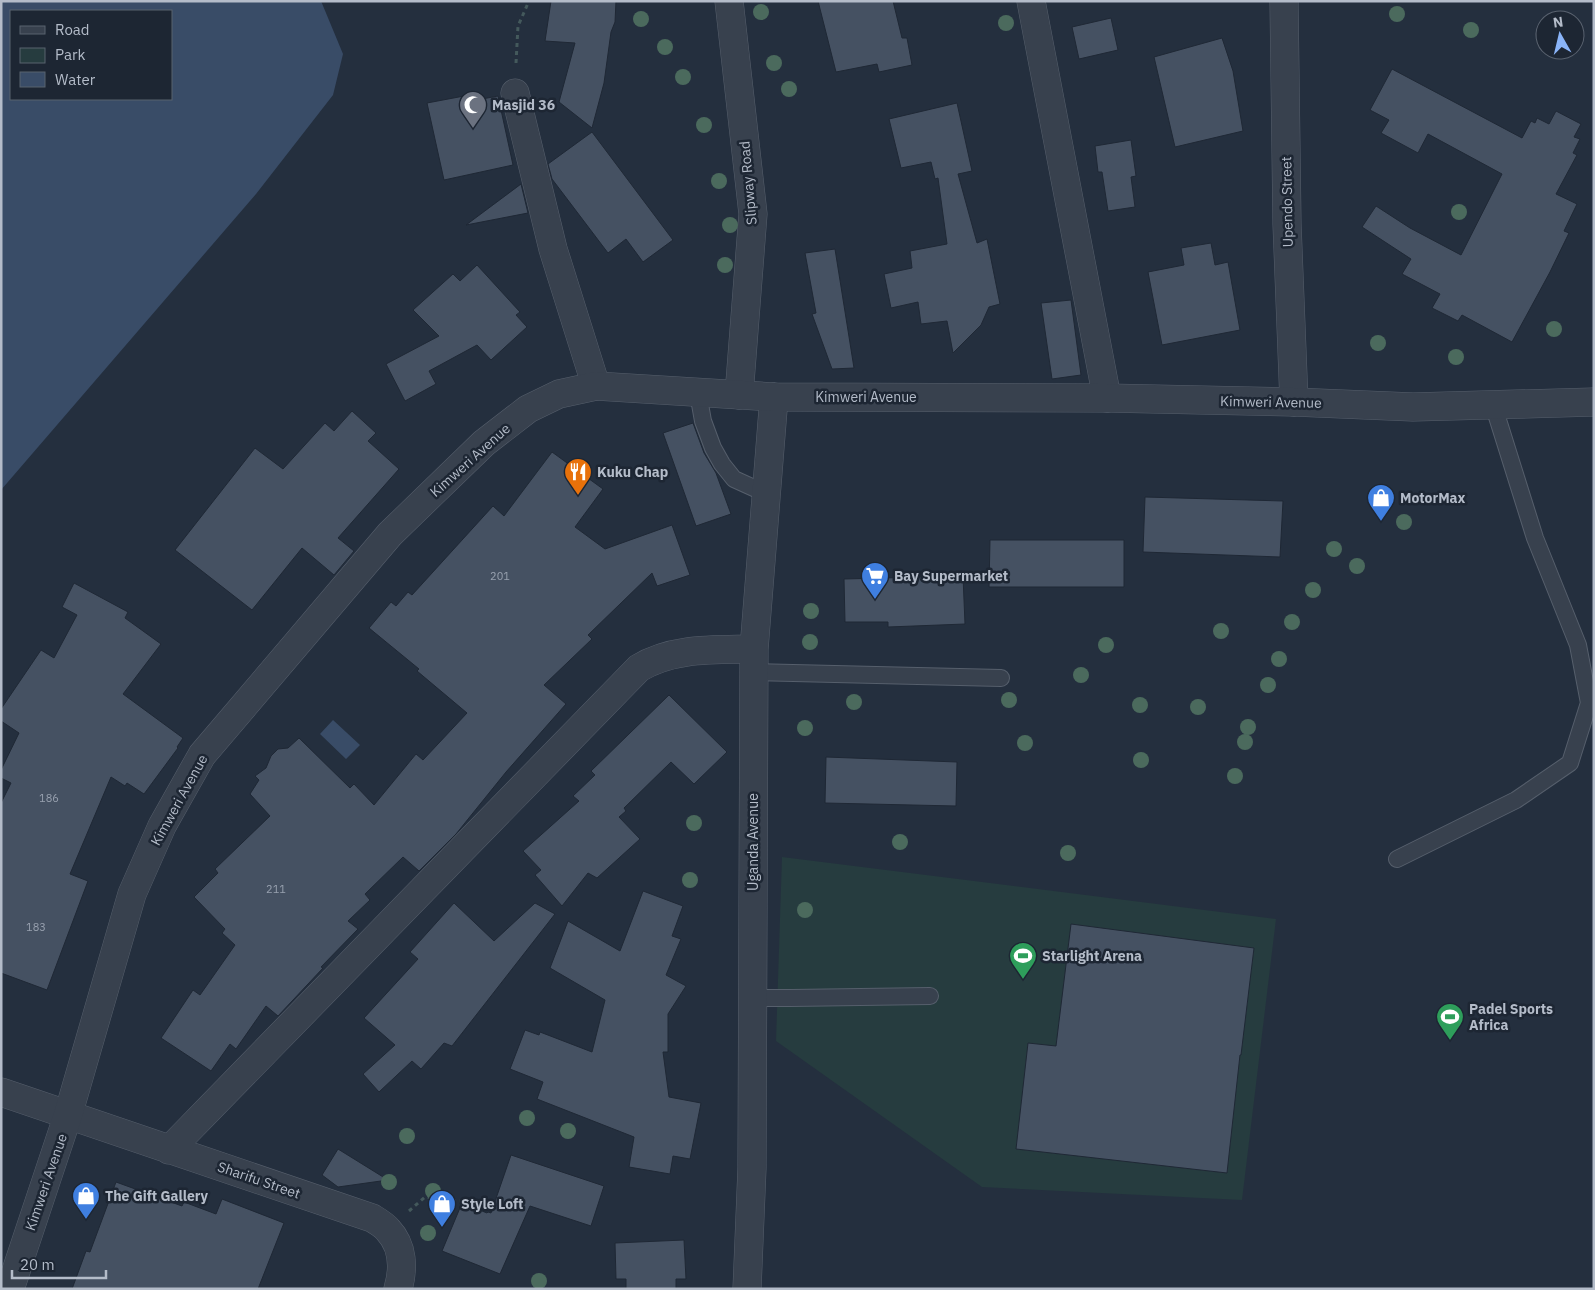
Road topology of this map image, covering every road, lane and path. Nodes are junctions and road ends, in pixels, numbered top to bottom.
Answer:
1 (529, 1) edge
2 (728, 1) edge
3 (1032, 1) edge
4 (1284, 1) edge
5 (515, 93) joint
6 (596, 386) junction
7 (698, 393) junction
8 (739, 396) junction
9 (774, 397) junction
10 (1107, 398) junction
11 (1294, 402) junction
12 (1594, 402) edge
13 (1492, 404) junction
14 (768, 494) junction
15 (754, 661) junction
16 (1000, 678) dead end
17 (1398, 859) dead end
18 (930, 996) dead end
19 (752, 998) junction
20 (1, 1092) edge
21 (68, 1115) junction
22 (169, 1150) junction
23 (468, 1202) dead end
24 (388, 1229) junction
25 (10, 1289) edge
26 (398, 1289) edge
27 (747, 1289) edge

1 - 5 path
2 - 8 street, Slipway Road
3 - 10 street
4 - 11 street, Upendo Street
5 - 6 street
6 - 7 street, Kimweri Avenue
6 - 21 street, Kimweri Avenue
7 - 8 street, Kimweri Avenue
7 - 14 lane
8 - 9 street, Kimweri Avenue
9 - 10 street, Kimweri Avenue
9 - 14 street, Uganda Avenue
10 - 11 street, Kimweri Avenue
11 - 13 street, Kimweri Avenue
12 - 13 street, Kimweri Avenue
13 - 17 lane
14 - 15 street, Uganda Avenue
15 - 16 lane
15 - 19 street, Uganda Avenue
15 - 22 street
18 - 19 lane
19 - 27 street, Uganda Avenue
20 - 21 street, Sharifu Street
21 - 22 street, Sharifu Street
21 - 25 street, Kimweri Avenue
22 - 24 street, Sharifu Street
23 - 24 path
24 - 26 street

